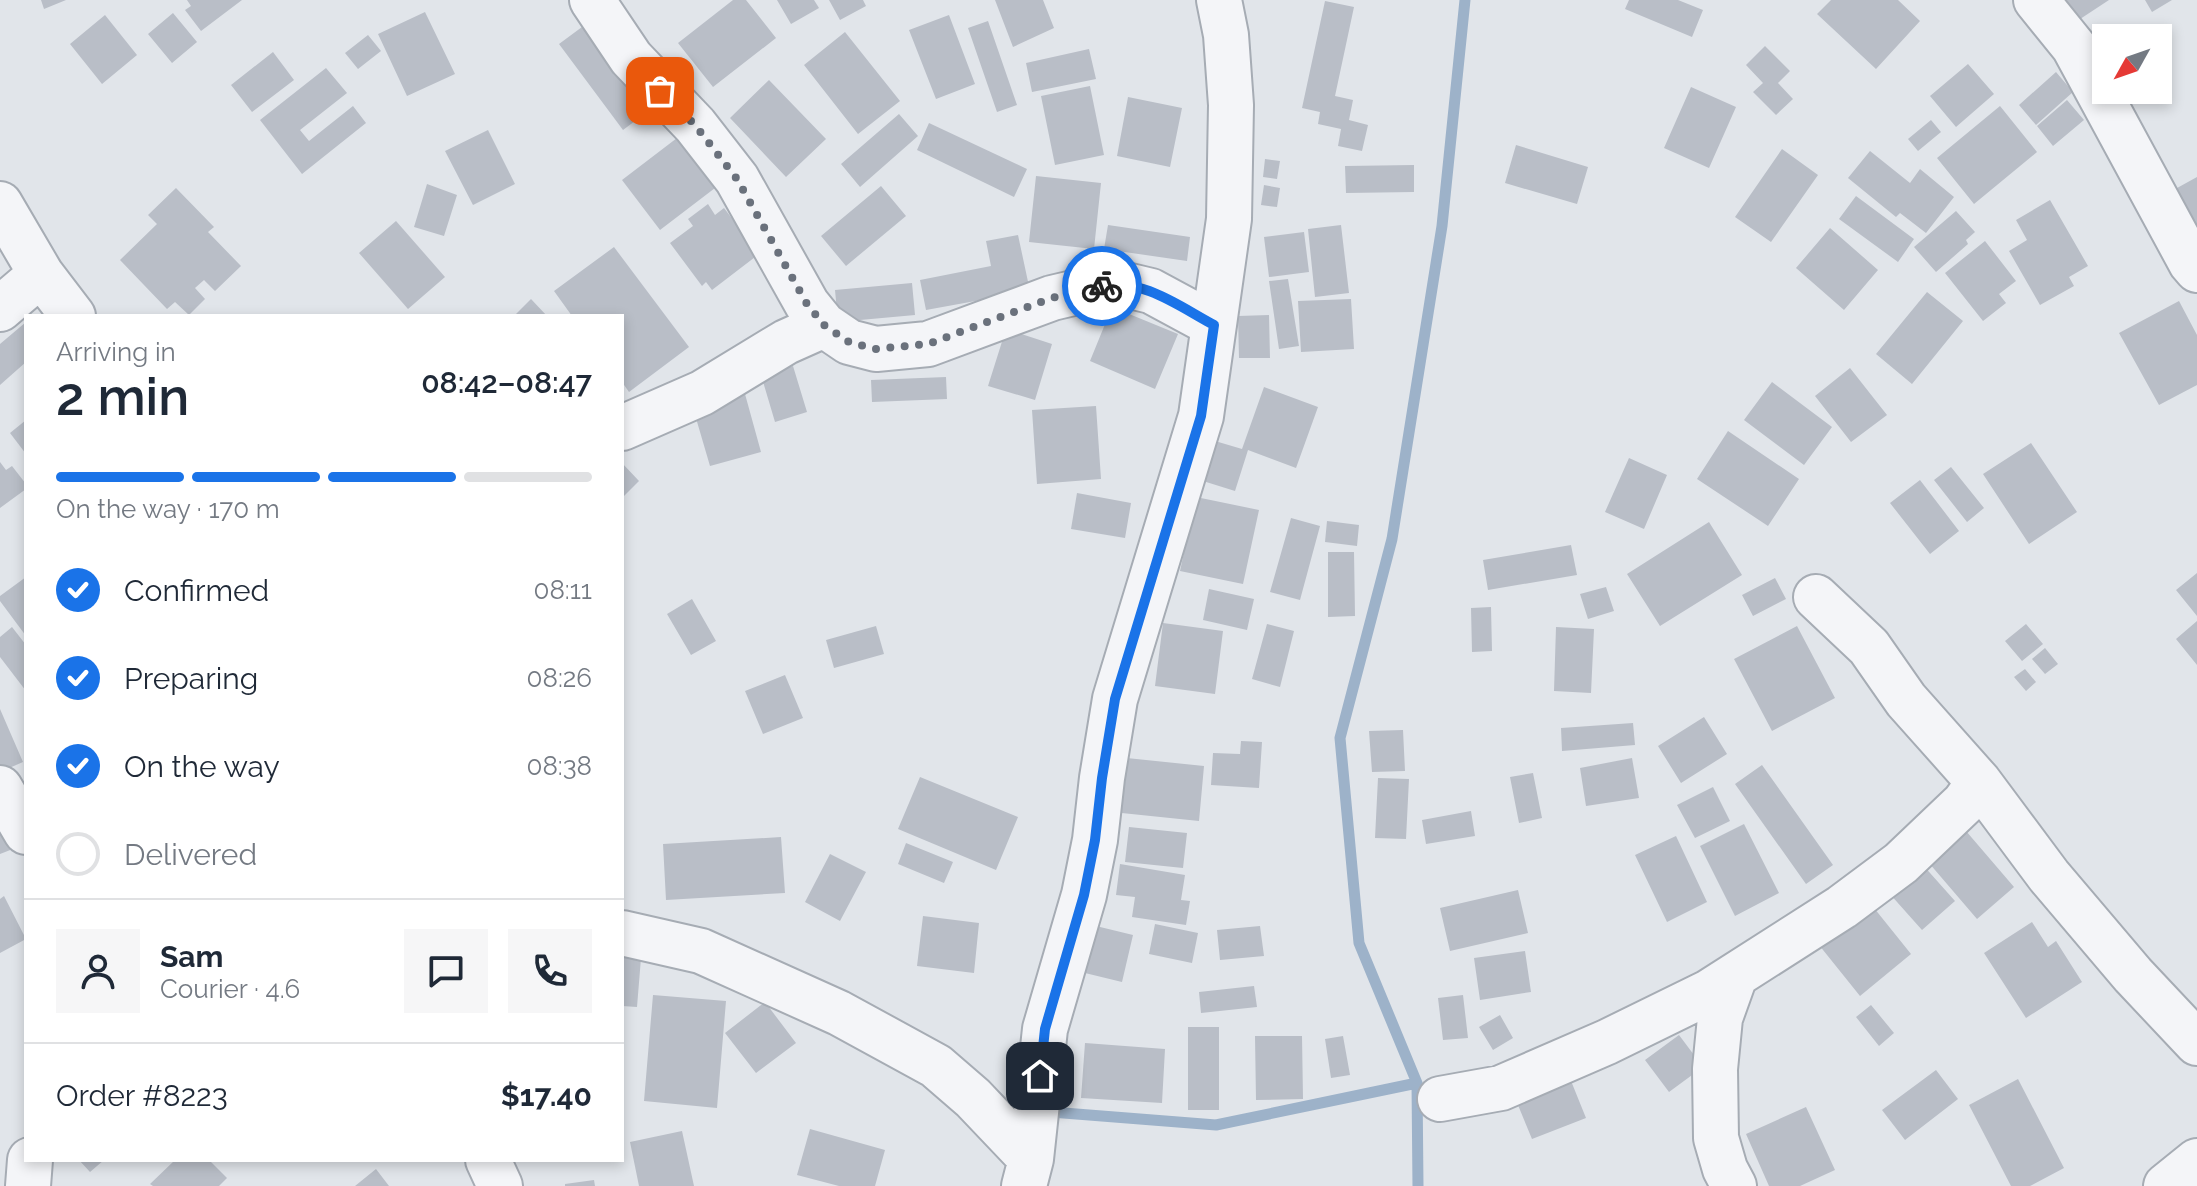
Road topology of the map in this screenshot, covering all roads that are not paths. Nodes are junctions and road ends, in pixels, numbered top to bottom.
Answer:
1 (592, 0) edge
2 (1219, 0) edge
3 (2036, 0) edge
4 (0, 204) edge
5 (2197, 270) edge
6 (41, 274) junction
7 (0, 309) edge
8 (71, 314) edge
9 (824, 325) junction
10 (1214, 325) junction
11 (624, 427) edge
12 (1816, 597) dead end
13 (1979, 782) junction
14 (0, 788) edge
15 (24, 829) edge
16 (624, 933) edge
17 (1735, 976) junction
18 (2197, 1043) edge
19 (1440, 1099) dead end
20 (2197, 1161) edge
21 (30, 1162) edge
22 (489, 1162) edge
23 (1028, 1172) edge
24 (28, 1186) edge
25 (500, 1186) edge
26 (1734, 1186) edge
27 (2166, 1186) edge

1 - 9 street
2 - 10 street
3 - 5 street
4 - 6 street
6 - 7 street
6 - 8 street
9 - 10 street
9 - 11 street
10 - 23 street
12 - 13 street
13 - 17 street
13 - 18 street
14 - 15 street
16 - 23 street
17 - 19 street
17 - 26 street
20 - 27 street
21 - 24 street
22 - 25 street

